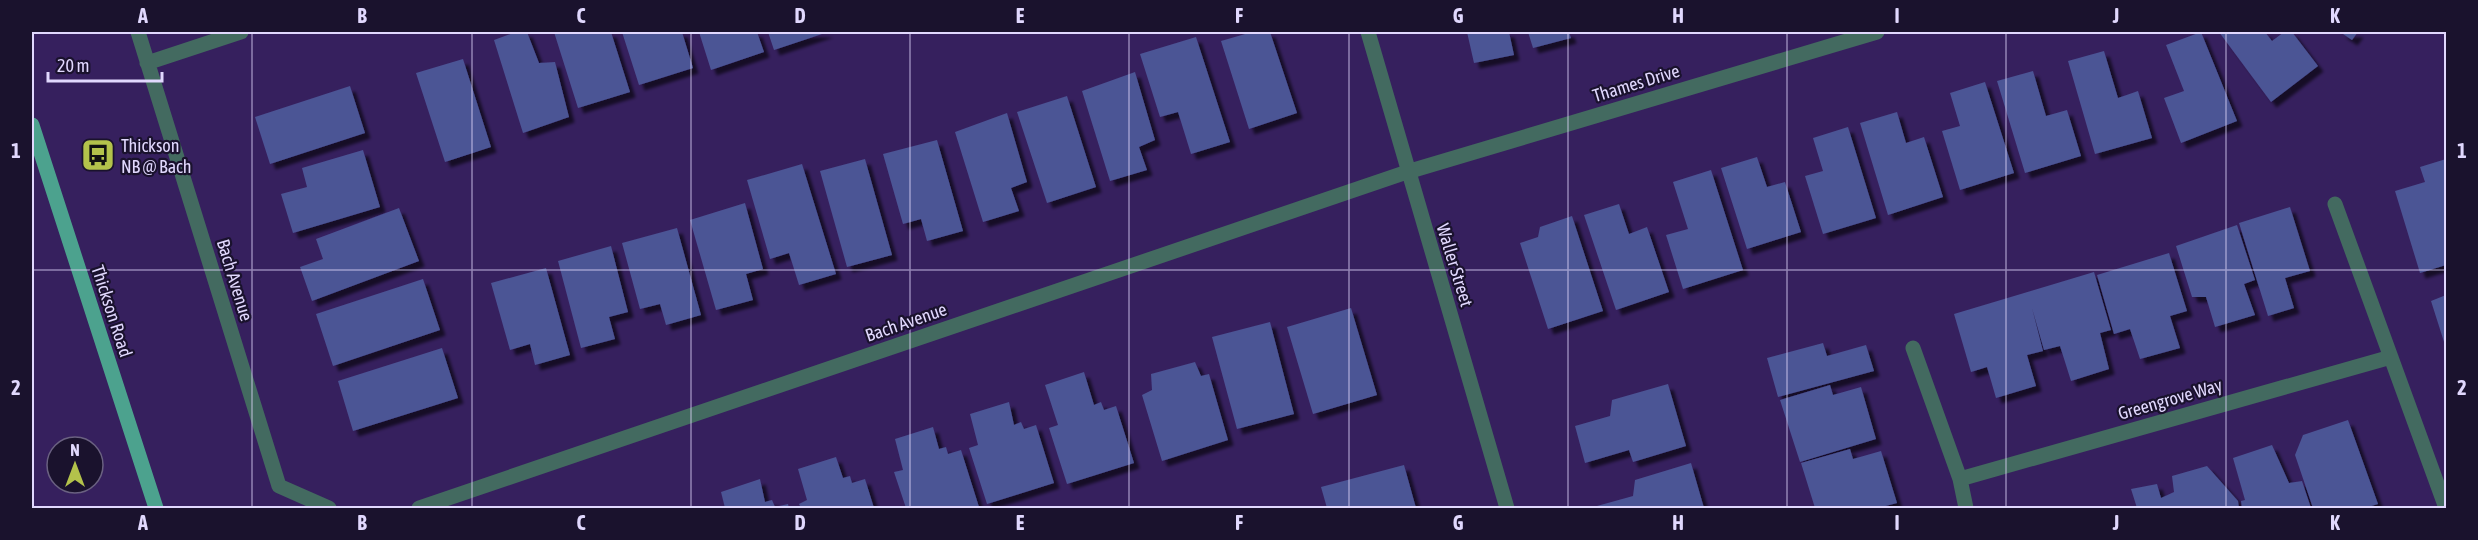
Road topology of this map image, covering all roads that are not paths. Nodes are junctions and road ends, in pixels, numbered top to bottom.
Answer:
1 (138, 32) edge
2 (241, 32) edge
3 (1368, 32) edge
4 (1877, 32) edge
5 (147, 63) junction
6 (32, 125) edge
7 (1407, 172) junction
8 (2335, 204) dead end
9 (1913, 348) dead end
10 (2391, 357) junction
11 (1960, 479) junction
12 (156, 508) edge
13 (329, 508) edge
14 (418, 508) edge
15 (1507, 508) edge
16 (1966, 508) edge
17 (2446, 508) edge

1 - 5 street, Bach Avenue
2 - 5 street
3 - 7 street, Waller Street
4 - 7 street, Thames Drive
5 - 13 street, Bach Avenue
6 - 12 main road, Thickson Road
7 - 14 street, Bach Avenue
7 - 15 street, Waller Street
8 - 10 street
9 - 11 street
10 - 11 street, Greengrove Way
10 - 17 street
11 - 16 street

